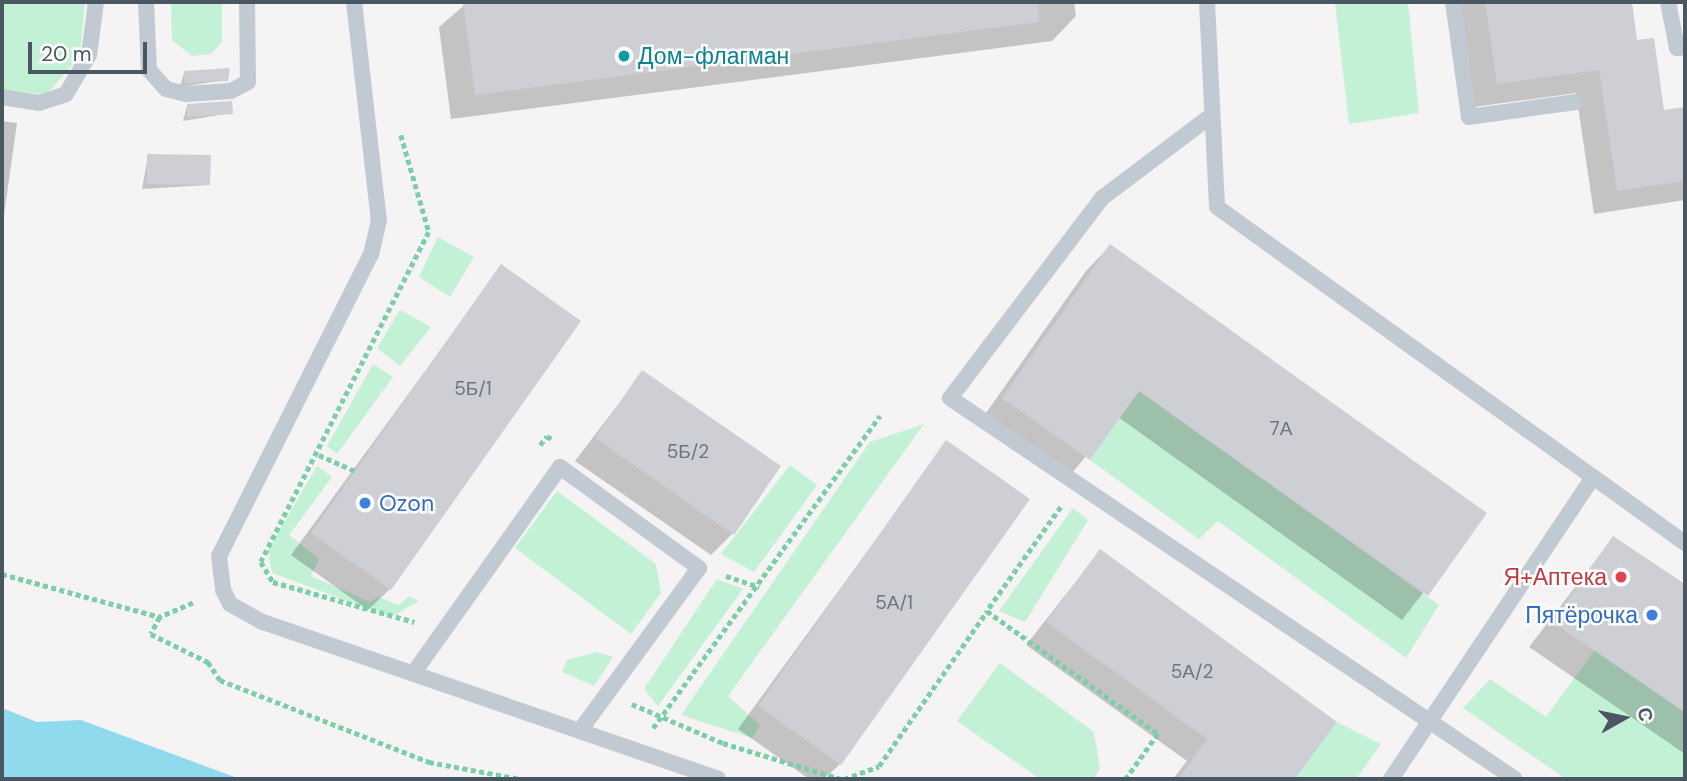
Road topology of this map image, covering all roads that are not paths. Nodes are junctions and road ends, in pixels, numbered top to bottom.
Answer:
1 (96, 2) edge
2 (146, 2) edge
3 (247, 2) edge
4 (354, 2) edge
5 (1207, 2) edge
6 (1453, 2) edge
7 (1668, 2) edge
8 (1685, 47) edge
9 (2, 97) edge
10 (1576, 102) dead end
11 (1212, 115) junction
12 (1593, 477) junction
13 (1685, 543) edge
14 (415, 671) junction
15 (1430, 718) junction
16 (582, 728) junction
17 (718, 779) edge
18 (1391, 779) edge
19 (1515, 779) edge

1 - 9 lane
2 - 3 lane
4 - 14 lane
5 - 11 lane
6 - 10 lane
7 - 8 lane
11 - 12 lane
11 - 15 lane
12 - 13 lane
12 - 15 lane
14 - 16 lane
14 - 16 lane
15 - 18 lane
15 - 19 lane
16 - 17 lane

